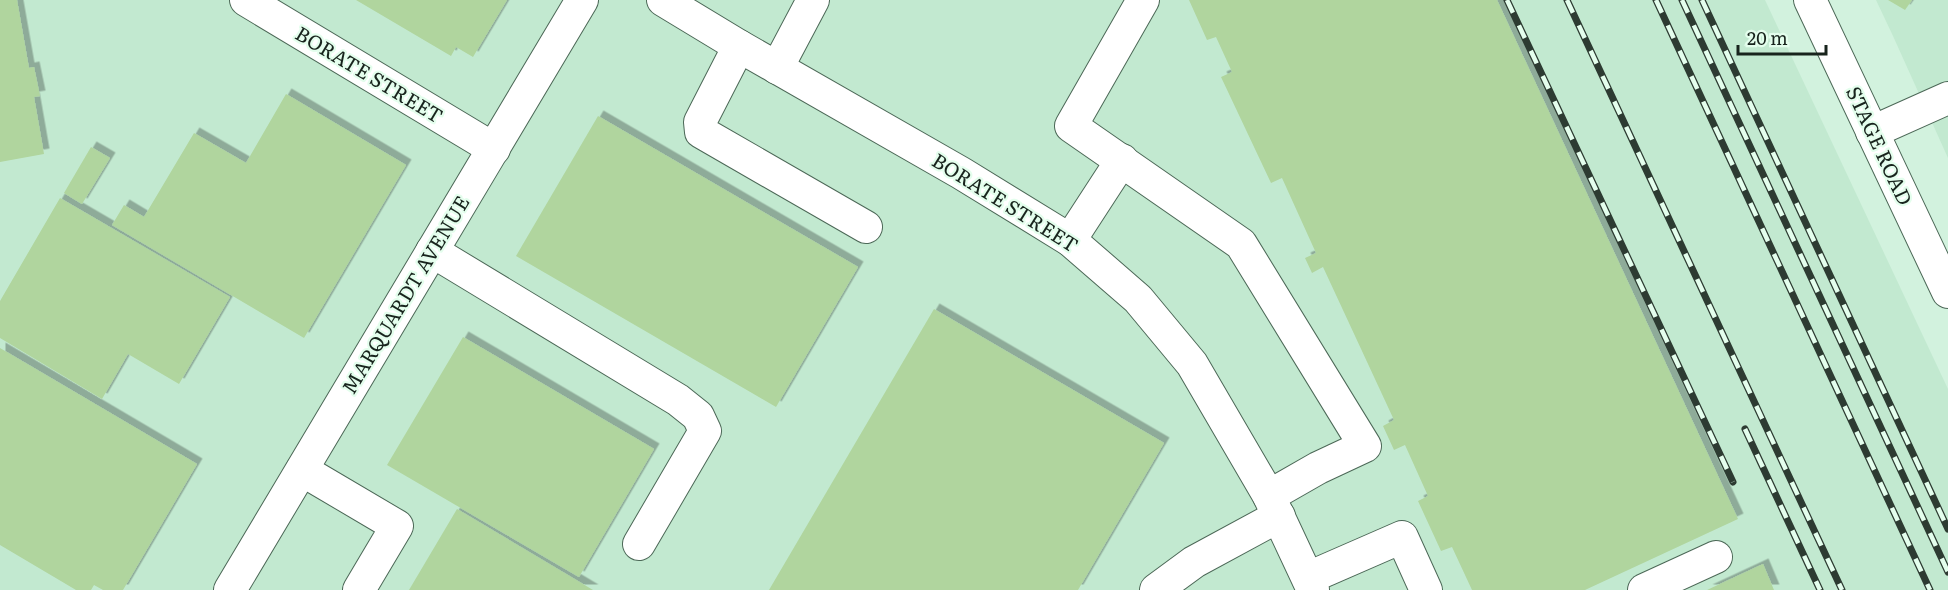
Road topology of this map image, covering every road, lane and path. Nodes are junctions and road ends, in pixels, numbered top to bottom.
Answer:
1 (246, 0) edge
2 (582, 0) edge
3 (663, 0) edge
4 (813, 0) edge
5 (1143, 0) edge
6 (1810, 0) edge
7 (739, 46) junction
8 (777, 68) junction
9 (1948, 98) edge
10 (1872, 132) junction
11 (494, 149) junction
12 (1122, 160) junction
13 (866, 227) dead end
14 (1070, 240) junction
15 (432, 251) junction
16 (1948, 292) edge
17 (302, 470) junction
18 (1274, 506) junction
19 (639, 544) dead end
20 (1716, 557) dead end
21 (1310, 584) edge
22 (230, 590) edge
23 (359, 590) edge
24 (1156, 590) edge
25 (1426, 590) edge
26 (1644, 590) edge

1 - 11 street, BORATE STREET
2 - 11 street, MARQUARDT AVENUE
3 - 7 street, BORATE STREET
4 - 8 street
5 - 12 street
6 - 10 street, STAGE ROAD
7 - 8 street, BORATE STREET
7 - 13 street
8 - 14 street, BORATE STREET
9 - 10 street
10 - 16 street, STAGE ROAD
11 - 15 street, MARQUARDT AVENUE
12 - 14 street
12 - 18 street
14 - 18 street, BORATE STREET
15 - 17 street, MARQUARDT AVENUE
15 - 19 street
17 - 22 street, MARQUARDT AVENUE
17 - 23 street
18 - 21 street, BORATE STREET
18 - 24 street
20 - 26 street
21 - 25 street

